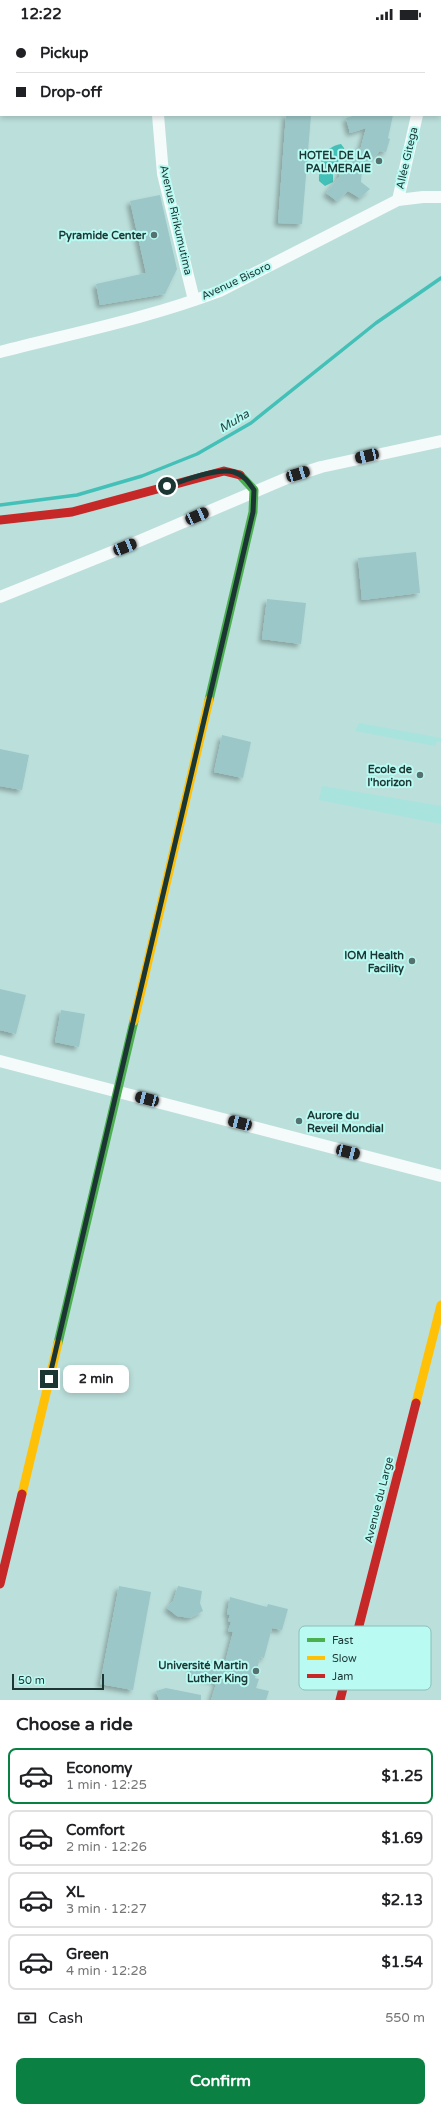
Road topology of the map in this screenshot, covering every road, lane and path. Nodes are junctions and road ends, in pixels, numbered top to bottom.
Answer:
1 (158, 116) edge
2 (417, 116) edge
3 (441, 197) edge
4 (398, 200) junction
5 (194, 300) junction
6 (0, 352) edge
7 (441, 441) edge
8 (254, 490) junction
9 (0, 520) edge
10 (0, 597) edge
11 (0, 1061) edge
12 (116, 1090) junction
13 (441, 1176) edge
14 (441, 1305) edge
15 (0, 1584) edge
16 (359, 1626) edge
17 (343, 1690) edge
18 (340, 1700) edge

1 - 5 street, Avenue Ririkumutima
2 - 4 street, Allée Gitega
3 - 4 street, Avenue Bisoro
4 - 5 street, Avenue Bisoro
5 - 6 street, Avenue Bisoro
7 - 8 street
8 - 9 street
8 - 10 street
8 - 12 street
11 - 12 street
12 - 13 street
12 - 15 street
14 - 16 street, Avenue du Large
17 - 18 street, Avenue du Large

